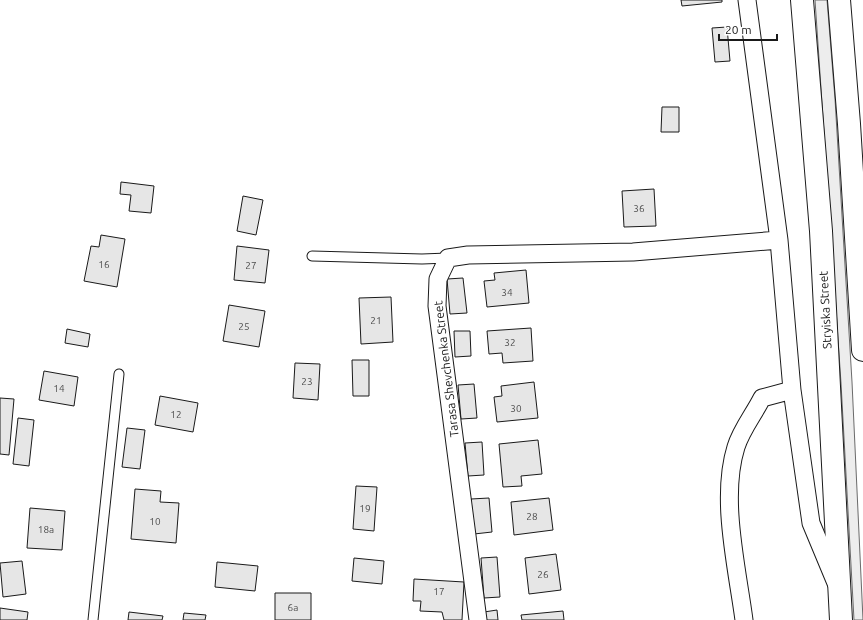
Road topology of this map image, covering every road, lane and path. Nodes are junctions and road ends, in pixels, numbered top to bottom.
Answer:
1 (747, 0) edge
2 (802, 0) edge
3 (839, 0) edge
4 (779, 240) junction
5 (312, 256) dead end
6 (448, 258) junction
7 (863, 350) edge
8 (119, 374) dead end
9 (792, 390) junction
10 (840, 592) junction
11 (93, 620) edge
12 (478, 620) edge
13 (744, 620) edge
14 (841, 620) edge

1 - 4 street
2 - 10 highway, Stryiska Street
3 - 7 highway
4 - 6 street
4 - 9 street
5 - 6 lane
6 - 12 street, Tarasa Shevchenka Street
8 - 11 lane
9 - 10 street
9 - 13 street
10 - 14 highway, Stryiska Street

